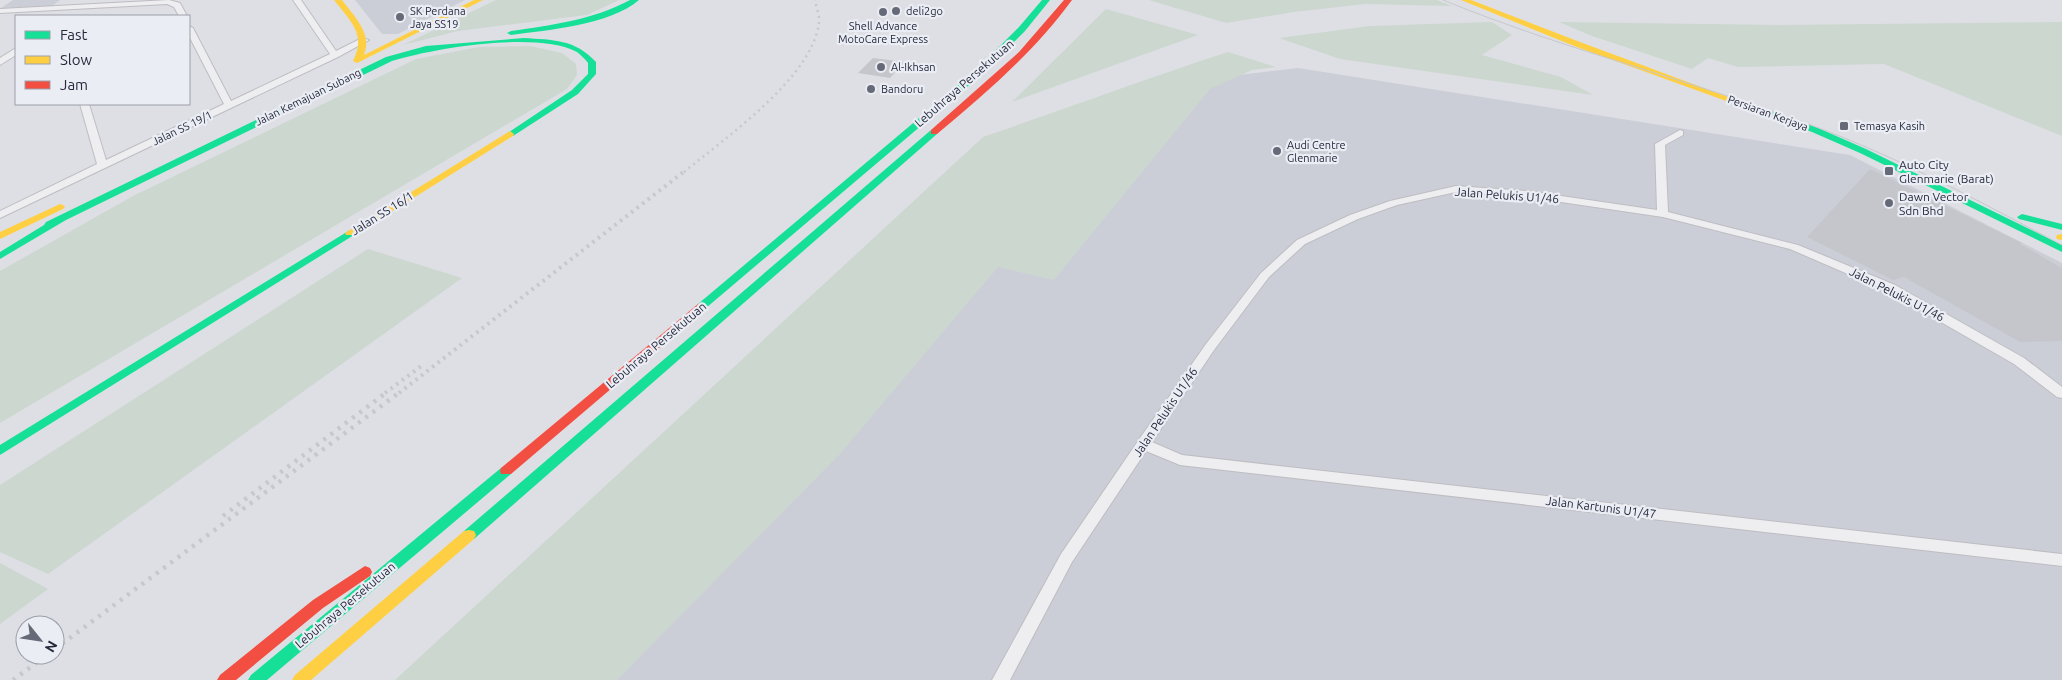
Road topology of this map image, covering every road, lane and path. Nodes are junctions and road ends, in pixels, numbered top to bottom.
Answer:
1 (298, 0) edge
2 (338, 0) edge
3 (479, 0) edge
4 (635, 0) edge
5 (1032, 0) edge
6 (1046, 0) edge
7 (1068, 0) edge
8 (1465, 0) edge
9 (1485, 5) edge
10 (77, 7) junction
11 (0, 11) edge
12 (1039, 11) junction
13 (65, 15) edge
14 (182, 15) edge
15 (190, 30) edge
16 (405, 37) junction
17 (365, 42) junction
18 (1583, 42) junction
19 (414, 51) junction
20 (15, 52) edge
21 (335, 55) junction
22 (357, 61) junction
23 (0, 62) edge
24 (84, 105) edge
25 (229, 105) junction
26 (1680, 132) dead end
27 (1886, 149) dead end
28 (103, 166) junction
29 (1972, 192) dead end
30 (1663, 214) junction
31 (0, 215) edge
32 (62, 218) junction
33 (0, 236) edge
34 (2062, 238) edge
35 (0, 249) edge
36 (0, 256) edge
37 (2062, 394) edge
38 (1143, 444) junction
39 (0, 451) edge
40 (464, 505) junction
41 (2062, 560) edge
42 (225, 680) edge
43 (256, 680) edge
44 (300, 680) edge
45 (1001, 680) edge

1 - 21 street
2 - 17 main road
3 - 16 main road, Jalan Kemajuan Subang
4 - 19 main road, Jalan Kemajuan Subang
5 - 12 main road
6 - 12 main road, Lebuhraya Persekutuan
7 - 44 main road, Lebuhraya Persekutuan
8 - 9 main road, Persiaran Kerjaya
9 - 18 main road, Persiaran Kerjaya
9 - 18 main road, Persiaran Kerjaya
10 - 11 street
10 - 13 street
10 - 14 street
12 - 40 main road, Lebuhraya Persekutuan
15 - 25 street
16 - 17 main road
16 - 22 main road, Jalan Kemajuan Subang
17 - 21 street, Jalan SS 19/1
17 - 22 main road
18 - 27 main road, Persiaran Kerjaya
18 - 34 main road, Persiaran Kerjaya
19 - 32 main road, Jalan Kemajuan Subang
19 - 39 main road, Jalan SS 16/1
20 - 23 street
21 - 25 street, Jalan SS 19/1
22 - 33 main road, Jalan Kemajuan Subang
24 - 28 street
25 - 28 street, Jalan SS 19/1
26 - 30 street
28 - 31 street, Jalan SS 19/1
29 - 34 main road
30 - 37 street, Jalan Pelukis U1/46
30 - 38 street, Jalan Pelukis U1/46
32 - 35 main road, Jalan Kemajuan Subang
32 - 36 main road
38 - 41 street, Jalan Kartunis U1/47
38 - 45 street, Jalan Pelukis U1/46
40 - 42 main road
40 - 43 main road, Lebuhraya Persekutuan

